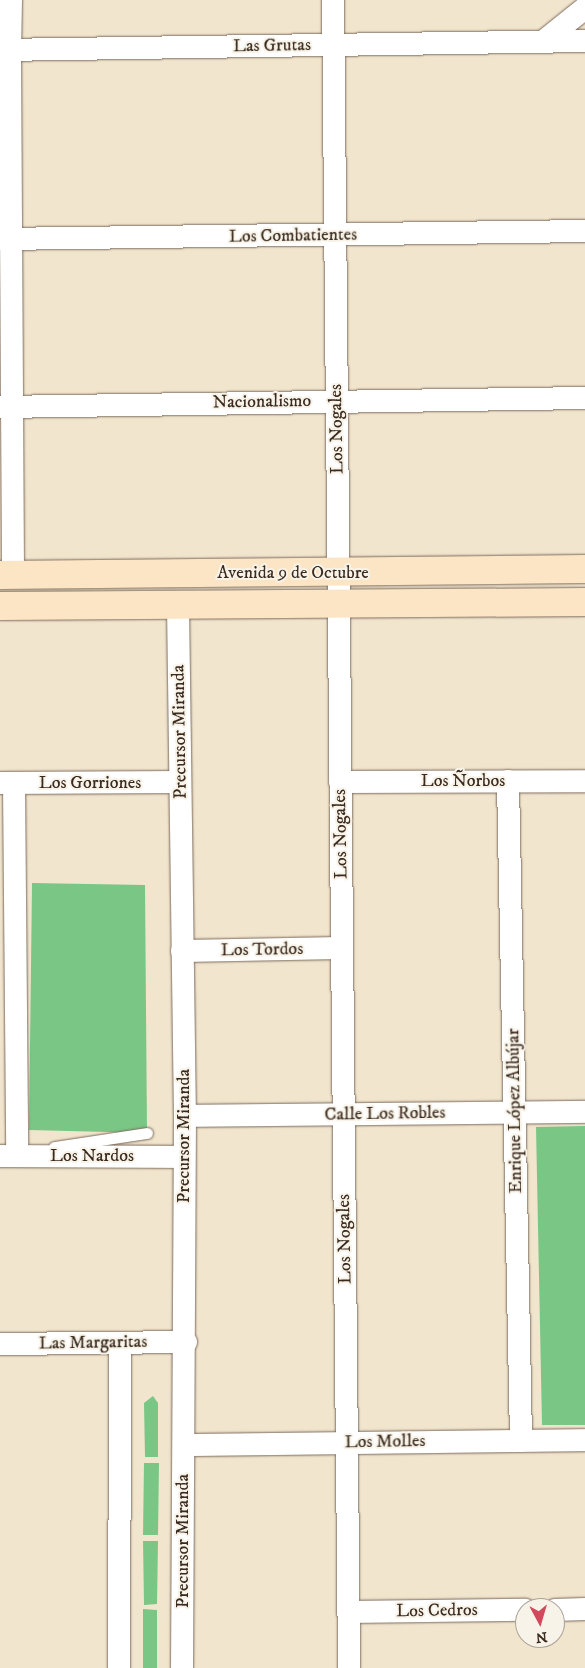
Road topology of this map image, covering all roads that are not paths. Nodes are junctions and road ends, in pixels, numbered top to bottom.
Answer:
1 (11, 0) edge
2 (332, 0) edge
3 (585, 8) edge
4 (585, 41) edge
5 (544, 42) junction
6 (333, 45) junction
7 (5, 50) edge
8 (585, 231) edge
9 (335, 236) junction
10 (6, 239) edge
11 (585, 398) edge
12 (337, 400) junction
13 (6, 407) edge
14 (585, 569) edge
15 (338, 573) junction
16 (7, 575) edge
17 (585, 602) edge
18 (339, 603) junction
19 (178, 605) junction
20 (0, 606) edge
21 (508, 781) junction
22 (585, 781) edge
23 (180, 782) junction
24 (340, 782) junction
25 (7, 783) edge
26 (342, 948) junction
27 (182, 951) junction
28 (585, 1112) edge
29 (515, 1113) junction
30 (344, 1115) junction
31 (185, 1116) junction
32 (147, 1133) dead end
33 (6, 1156) edge
34 (184, 1157) junction
35 (186, 1342) junction
36 (120, 1343) junction
37 (0, 1344) edge
38 (585, 1440) edge
39 (521, 1441) junction
40 (347, 1442) junction
41 (184, 1445) junction
42 (515, 1610) edge
43 (565, 1610) edge
44 (585, 1610) edge
45 (349, 1612) junction
46 (119, 1668) edge
47 (182, 1668) edge
48 (349, 1668) edge

1 - 7 street
2 - 6 street, Los Nogales
3 - 5 street
4 - 5 street, Las Grutas
5 - 6 street, Las Grutas
6 - 7 street, Las Grutas
6 - 9 street, Los Nogales
7 - 10 street
8 - 9 street, Los Combatientes
9 - 10 street, Los Combatientes
9 - 12 street, Los Nogales
10 - 13 street
11 - 12 street, Nacionalismo
12 - 13 street, Nacionalismo
12 - 15 street, Los Nogales
13 - 16 street
14 - 15 street, Avenida 9 de Octubre
15 - 16 street, Avenida 9 de Octubre
15 - 18 street, Los Nogales
17 - 18 street, Avenida 9 de Octubre
18 - 19 street, Avenida 9 de Octubre
18 - 24 street, Los Nogales
19 - 20 street, Avenida 9 de Octubre
19 - 23 street, Precursor Miranda
21 - 22 street, Los Ñorbos
21 - 24 street, Los Ñorbos
21 - 29 street, Enrique López Albújar
23 - 25 street, Los Gorriones
23 - 27 street, Precursor Miranda
24 - 26 street, Los Nogales
25 - 33 street
26 - 27 street, Los Tordos
26 - 30 street, Los Nogales
27 - 31 street, Precursor Miranda
28 - 29 street, Calle Los Robles
29 - 30 street, Calle Los Robles
29 - 39 street, Enrique López Albújar
30 - 31 street, Calle Los Robles
30 - 40 street, Los Nogales
31 - 34 street, Precursor Miranda
32 - 33 lane
33 - 34 street, Los Nardos
34 - 35 street, Precursor Miranda
35 - 36 street, Las Margaritas
35 - 41 street, Precursor Miranda
36 - 37 street, Las Margaritas
36 - 46 street
38 - 39 street, Los Molles
39 - 40 street, Los Molles
40 - 41 street, Los Molles
40 - 45 street, Los Nogales
41 - 47 street, Precursor Miranda
42 - 45 street, Los Cedros
43 - 44 street
45 - 48 street, Los Nogales

